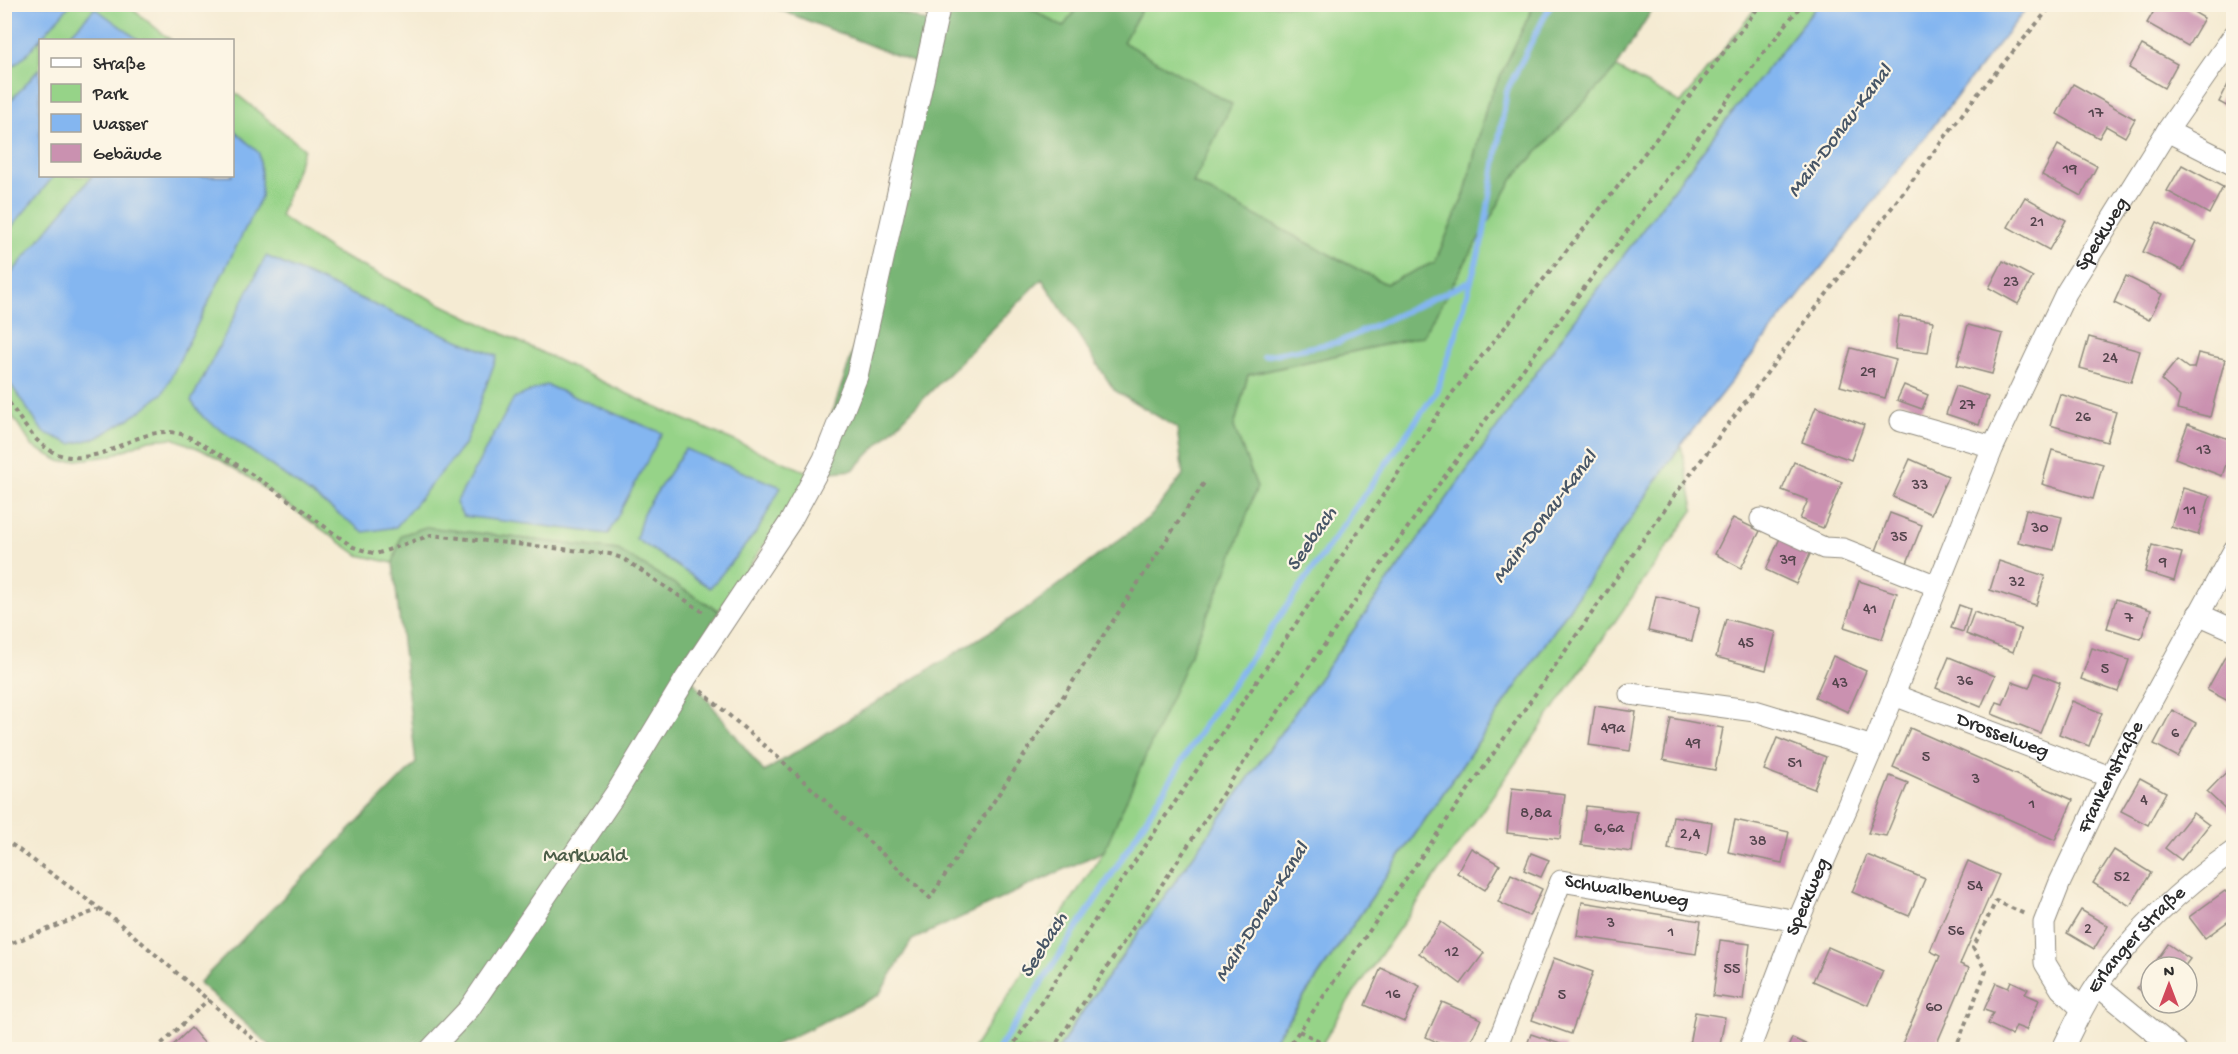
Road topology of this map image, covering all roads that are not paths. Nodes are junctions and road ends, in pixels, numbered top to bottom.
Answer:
1 (940, 4) edge
2 (2234, 35) edge
3 (2167, 131) junction
4 (2234, 165) edge
5 (1901, 422) dead end
6 (1993, 447) junction
7 (1761, 519) dead end
8 (2234, 550) edge
9 (1937, 586) junction
10 (2198, 614) junction
11 (2234, 630) edge
12 (1630, 694) dead end
13 (1894, 695) junction
14 (1873, 747) junction
15 (2110, 777) junction
16 (2234, 850) edge
17 (1798, 921) junction
18 (2097, 985) junction
19 (2082, 1009) junction
20 (430, 1050) edge
21 (1495, 1050) edge
22 (1749, 1050) edge
23 (2062, 1050) edge
24 (2176, 1050) edge

1 - 20 street
2 - 3 street, Speckweg
3 - 4 street
3 - 6 street, Speckweg
5 - 6 street
6 - 9 street, Speckweg
7 - 9 street
8 - 10 street, Frankenstraße
9 - 13 street, Speckweg
10 - 11 street
10 - 15 street, Frankenstraße
12 - 14 street
13 - 14 street, Speckweg
13 - 15 street, Drosselweg
14 - 17 street, Speckweg
15 - 19 street, Frankenstraße
16 - 18 street, Erlanger Straße
17 - 21 street, Schwalbenweg
17 - 22 street, Speckweg
18 - 19 street, Erlanger Straße
18 - 24 street
19 - 23 street, Erlanger Straße

